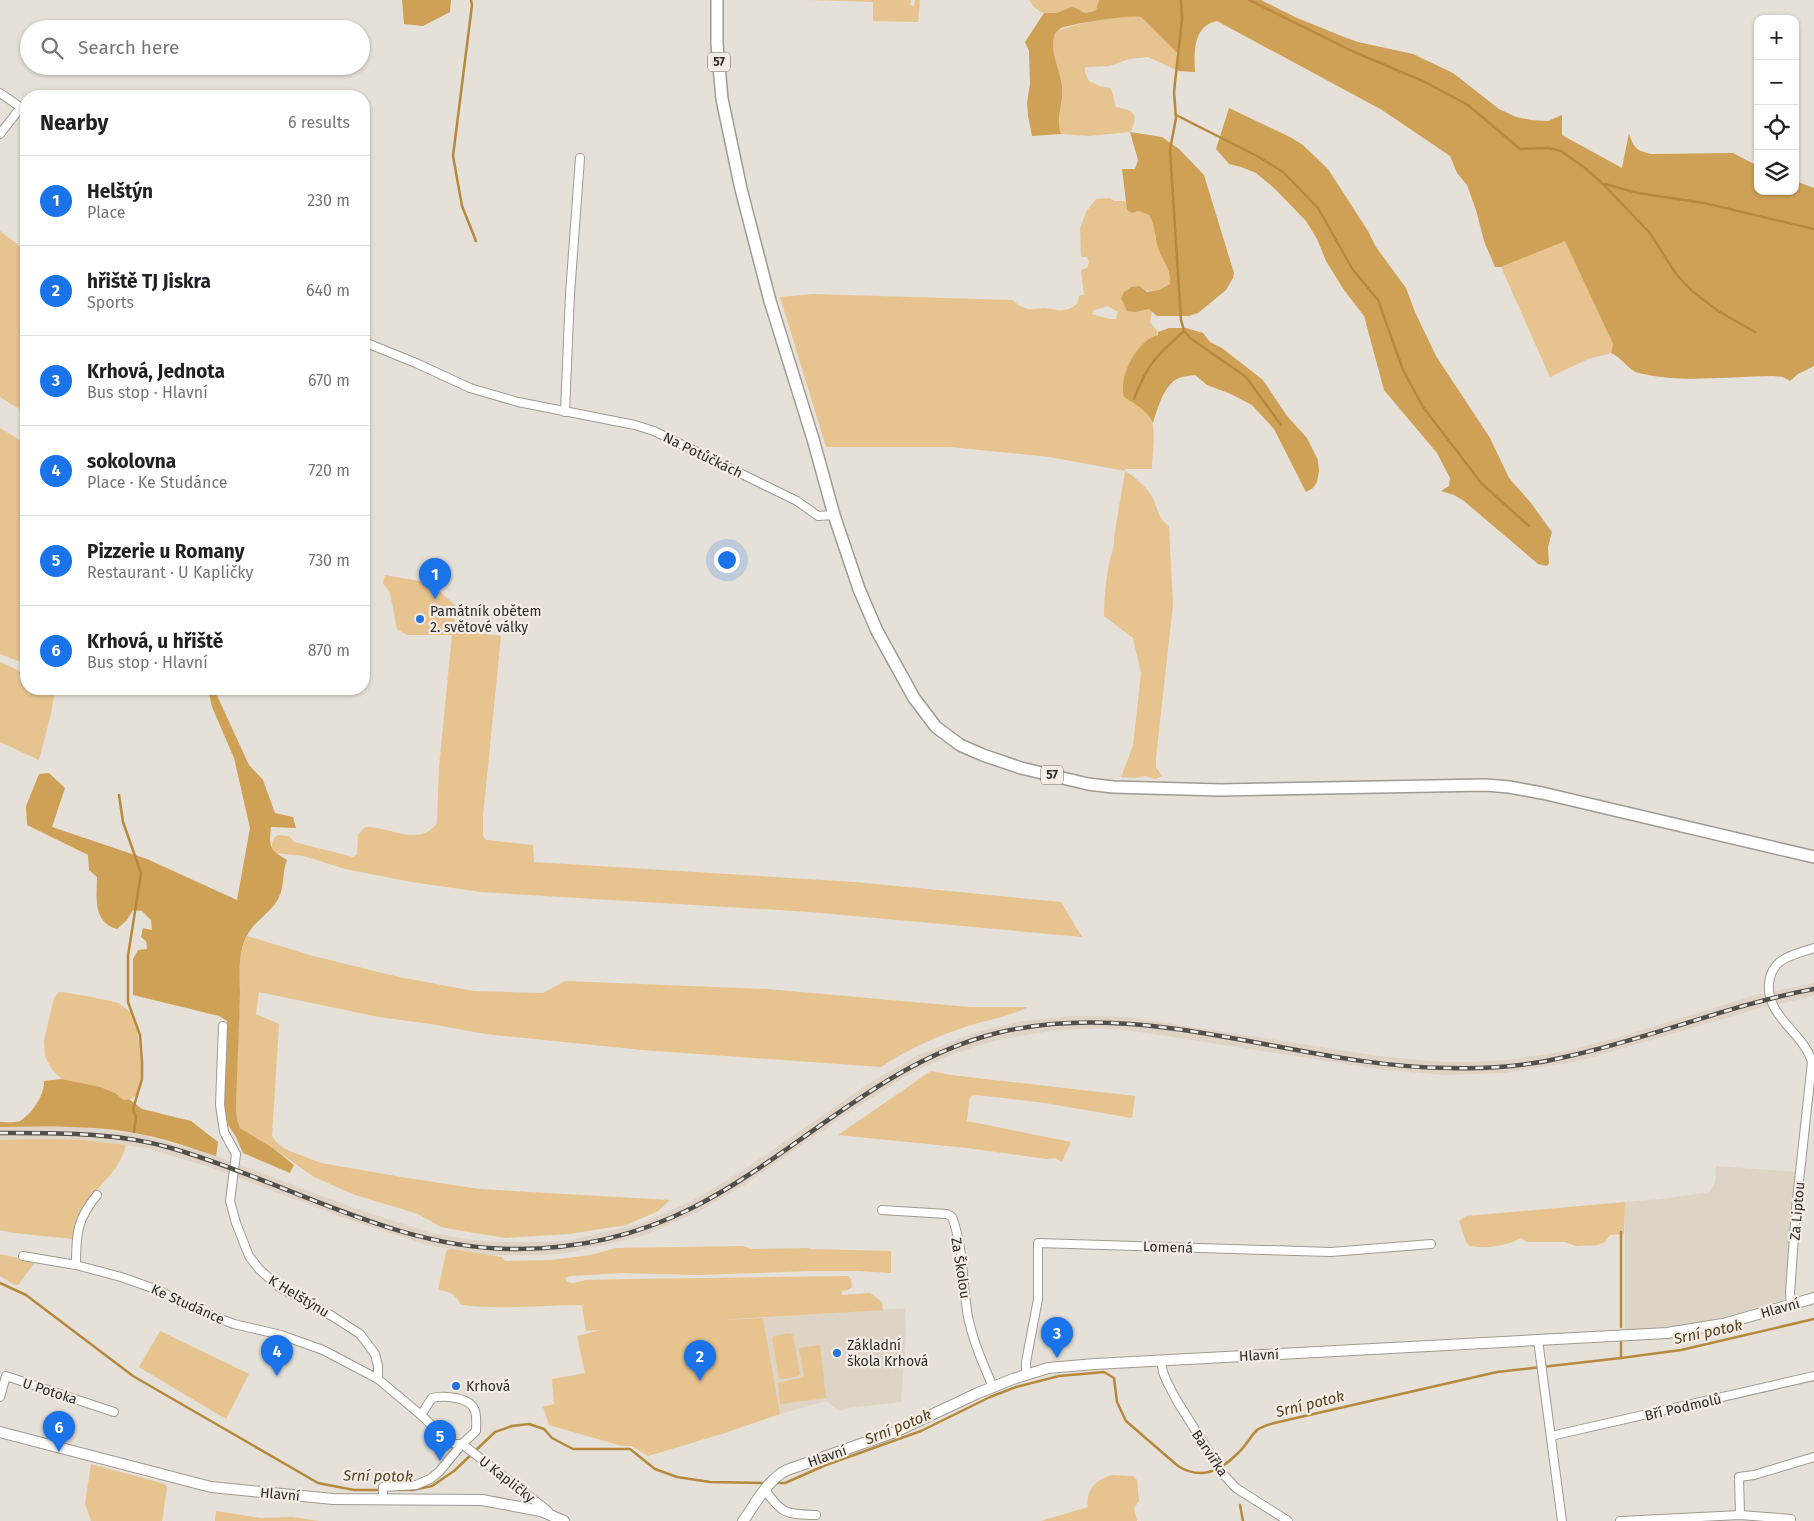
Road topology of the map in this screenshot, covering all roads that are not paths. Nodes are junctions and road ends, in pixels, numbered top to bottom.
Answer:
1 (717, 0) edge
2 (0, 93) edge
3 (20, 106) edge
4 (20, 113) edge
5 (0, 134) edge
6 (580, 158) dead end
7 (370, 344) edge
8 (565, 412) junction
9 (834, 515) junction
10 (1814, 856) edge
11 (1814, 948) edge
12 (223, 1026) dead end
13 (97, 1195) dead end
14 (882, 1210) dead end
15 (1431, 1244) dead end
16 (23, 1256) dead end
17 (76, 1265) junction
18 (1814, 1300) edge
19 (1791, 1305) junction
20 (1538, 1340) junction
21 (1161, 1360) junction
22 (1026, 1374) junction
23 (1814, 1376) edge
24 (378, 1379) junction
25 (993, 1387) junction
26 (0, 1397) edge
27 (114, 1412) dead end
28 (421, 1416) junction
29 (0, 1432) edge
30 (1551, 1436) junction
31 (465, 1446) junction
32 (1814, 1458) edge
33 (766, 1488) junction
34 (383, 1493) junction
35 (552, 1515) junction
36 (816, 1515) dead end
37 (1740, 1515) junction
38 (1791, 1518) dead end
39 (564, 1521) edge
40 (743, 1521) edge
41 (1288, 1521) edge
42 (1562, 1521) edge
43 (1620, 1521) edge

1 - 9 main road, 57
2 - 3 street
4 - 5 street
6 - 8 street
7 - 8 street, Na Potůčkách
8 - 9 street, Na Potůčkách
9 - 10 main road, 57
11 - 19 street, Za Liptou
12 - 24 street, K Helštýnu
13 - 17 street
14 - 25 street, Za Školou
15 - 22 street, Lomená
16 - 17 street, Ke Studánce
17 - 24 street, Ke Studánce
18 - 19 street, Hlavní
19 - 20 street, Hlavní
20 - 21 street, Hlavní
20 - 30 street
21 - 22 street, Hlavní
21 - 41 street, Barvířka
22 - 25 street, Hlavní
23 - 30 street, Bří Podmolů
24 - 28 street, Ke Studánce
25 - 33 street, Hlavní
26 - 27 street, U Potoka
28 - 31 street, U Kapličky
28 - 31 street
29 - 34 street, Hlavní
30 - 42 street
31 - 34 street
31 - 35 street, U Kapličky
32 - 37 street
33 - 36 street
33 - 40 street, Hlavní
34 - 35 street, Hlavní
35 - 39 street, Hlavní
37 - 38 street
37 - 43 street

